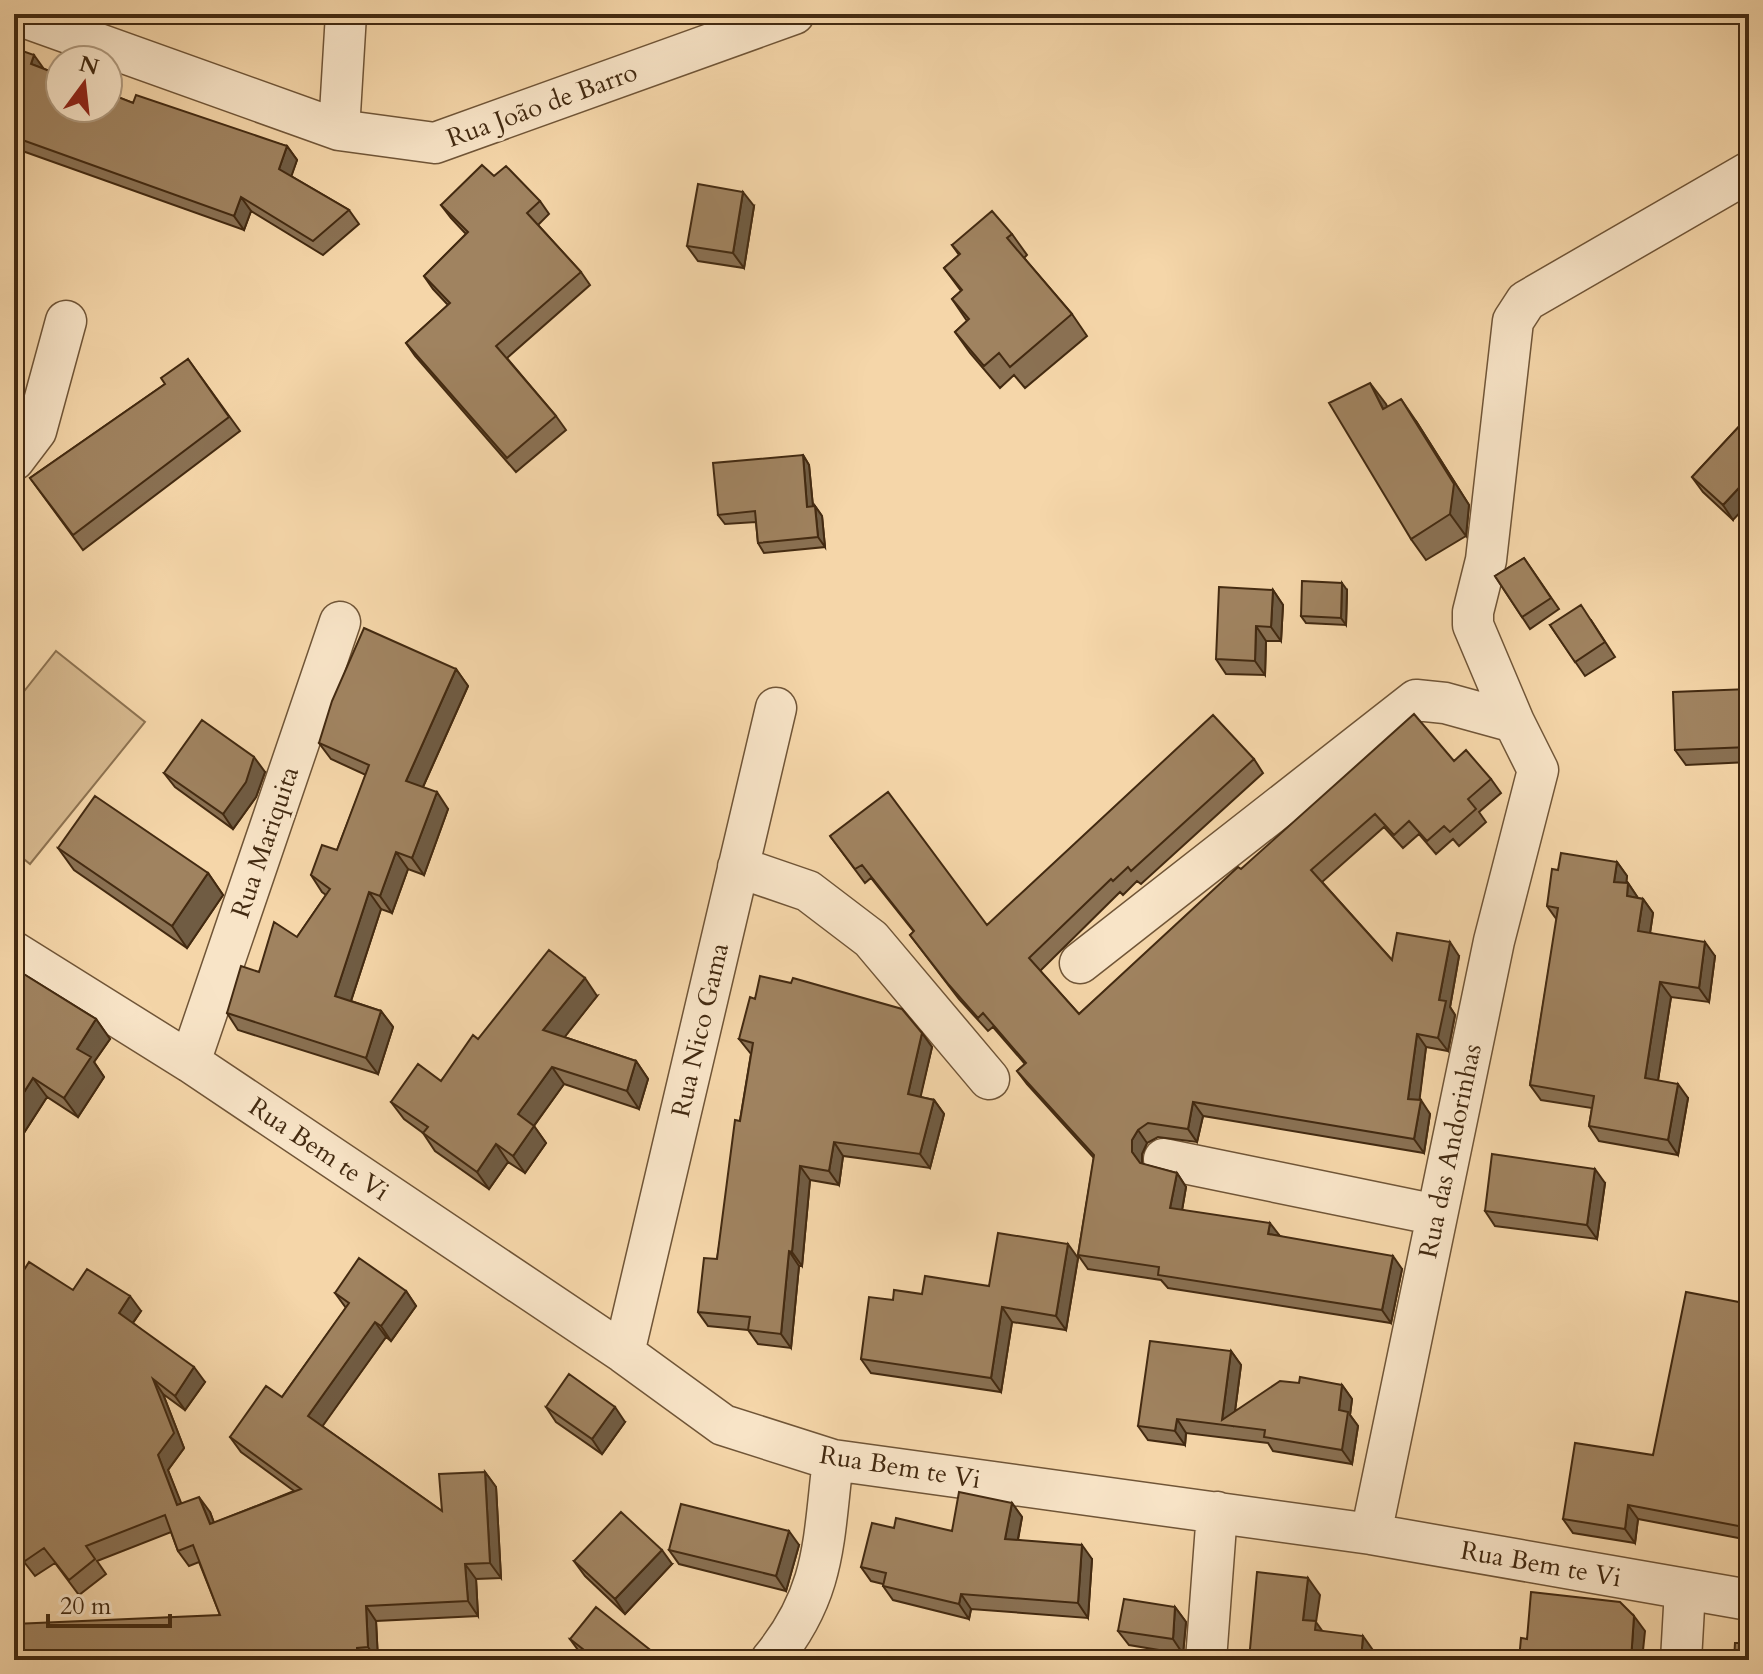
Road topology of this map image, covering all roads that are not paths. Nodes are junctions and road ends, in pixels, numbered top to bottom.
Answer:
1 (15, 14) edge
2 (346, 14) edge
3 (794, 14) edge
4 (339, 130) junction
5 (1749, 172) edge
6 (66, 321) dead end
7 (14, 460) edge
8 (340, 622) dead end
9 (776, 708) dead end
10 (1514, 722) junction
11 (738, 867) junction
12 (14, 952) edge
13 (1080, 963) dead end
14 (190, 1062) junction
15 (989, 1079) dead end
16 (1164, 1159) dead end
17 (1437, 1215) junction
18 (624, 1353) junction
19 (833, 1460) junction
20 (1217, 1512) junction
21 (1371, 1534) junction
22 (1685, 1590) junction
23 (1749, 1600) edge
24 (771, 1660) edge
25 (1206, 1660) edge
26 (1681, 1660) edge

1 - 4 street, Rua João de Barro
2 - 4 street
3 - 4 street, Rua João de Barro
5 - 10 street
6 - 7 street
8 - 14 street, Rua Mariquita
9 - 11 street, Rua Nico Gama
10 - 13 street
10 - 17 street, Rua das Andorinhas
11 - 15 street
11 - 18 street, Rua Nico Gama
12 - 14 street, Rua Bem te Vi
14 - 18 street, Rua Bem te Vi
16 - 17 street
17 - 21 street, Rua das Andorinhas
18 - 19 street, Rua Bem te Vi
19 - 20 street, Rua Bem te Vi
19 - 24 street
20 - 21 street, Rua Bem te Vi
20 - 25 street
21 - 22 street, Rua Bem te Vi
22 - 23 street, Rua Bem te Vi
22 - 26 street

